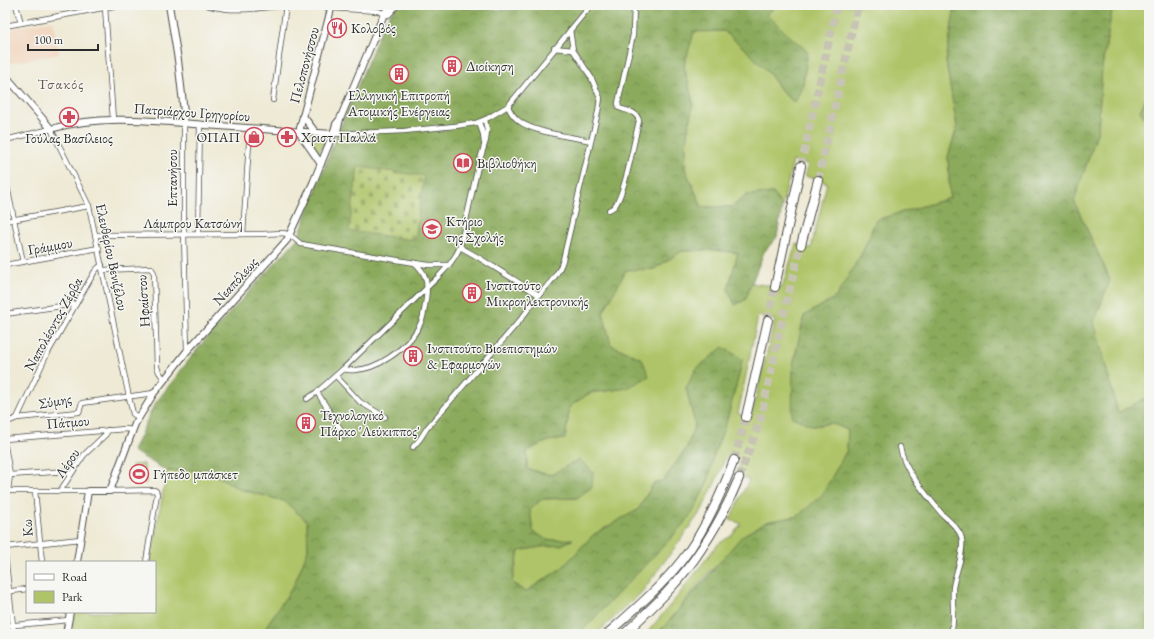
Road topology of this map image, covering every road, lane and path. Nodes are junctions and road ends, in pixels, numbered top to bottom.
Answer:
1 (16, 5) edge
2 (119, 5) edge
3 (169, 5) edge
4 (206, 5) edge
5 (286, 5) edge
6 (309, 5) edge
7 (390, 5) edge
8 (394, 5) edge
9 (591, 5) edge
10 (634, 5) edge
11 (105, 7) junction
12 (332, 7) edge
13 (384, 14) junction
14 (21, 23) junction
15 (5, 26) edge
16 (570, 30) junction
17 (554, 48) junction
18 (573, 50) junction
19 (5, 75) edge
20 (273, 100) dead end
21 (508, 106) junction
22 (303, 116) junction
23 (113, 120) junction
24 (485, 120) junction
25 (479, 122) junction
26 (184, 123) junction
27 (200, 124) junction
28 (250, 128) junction
29 (51, 129) junction
30 (299, 132) junction
31 (316, 133) junction
32 (333, 134) junction
33 (5, 140) edge
34 (591, 141) junction
35 (484, 145) junction
36 (321, 164) junction
37 (801, 166) tunnel mouth
38 (5, 177) edge
39 (818, 180) tunnel mouth
40 (7, 199) edge
41 (89, 206) junction
42 (609, 210) dead end
43 (14, 220) junction
44 (5, 221) edge
45 (184, 234) junction
46 (198, 234) junction
47 (243, 234) junction
48 (290, 235) junction
49 (96, 236) junction
50 (801, 245) tunnel mouth
51 (460, 247) junction
52 (99, 248) junction
53 (23, 262) junction
54 (415, 263) junction
55 (5, 265) edge
56 (449, 265) junction
57 (103, 268) junction
58 (427, 287) junction
59 (775, 287) tunnel mouth
60 (539, 295) junction
61 (76, 304) junction
62 (5, 314) edge
63 (768, 320) tunnel mouth
64 (187, 351) junction
65 (343, 369) junction
66 (336, 376) junction
67 (164, 379) junction
68 (317, 392) junction
69 (154, 393) junction
70 (129, 397) junction
71 (307, 399) dead end
72 (138, 417) junction
73 (746, 417) tunnel mouth
74 (17, 418) junction
75 (385, 418) dead end
76 (5, 423) edge
77 (108, 430) junction
78 (133, 430) junction
79 (345, 436) dead end
80 (5, 439) edge
81 (5, 446) edge
82 (413, 447) dead end
83 (900, 448) dead end
84 (734, 460) tunnel mouth
85 (70, 474) junction
86 (10, 475) junction
87 (740, 478) tunnel mouth
88 (7, 491) edge
89 (35, 491) junction
90 (60, 491) junction
91 (88, 491) junction
92 (110, 491) junction
93 (81, 539) junction
94 (40, 543) junction
95 (5, 547) edge
96 (5, 555) edge
97 (42, 561) edge
98 (77, 561) edge
99 (146, 561) edge
100 (26, 589) edge
101 (7, 592) edge
102 (70, 613) edge
103 (68, 620) junction
104 (13, 625) junction
105 (5, 626) edge
106 (14, 634) edge
107 (66, 634) edge
108 (608, 634) edge
109 (624, 634) edge
110 (951, 634) edge

1 - 14 street
2 - 11 street
3 - 26 street, Επτανήσου
4 - 5 street
5 - 20 street
6 - 12 street
7 - 13 street, Νεαπόλεως
8 - 13 highway
9 - 16 street
10 - 42 street
11 - 14 street
11 - 23 street
12 - 13 street
12 - 22 street, Πελοπονήσσου
13 - 32 street, Νεαπόλεως
14 - 15 street
16 - 17 street
16 - 18 street
17 - 18 street
17 - 21 street
18 - 34 street
19 - 29 street, Ελευθερίου Βενιζέλου
21 - 24 street
21 - 34 street
22 - 30 street, Πελοπονήσσου
22 - 31 street
23 - 26 street, Πατριάρχου Γρηγορίου
23 - 29 street, Πατριάρχου Γρηγορίου
24 - 25 street
24 - 35 street
25 - 32 street
25 - 35 street
26 - 27 street, Πατριάρχου Γρηγορίου
26 - 45 street, Επτανήσου
27 - 28 street, Πατριάρχου Γρηγορίου
27 - 46 street
28 - 30 street, Πατριάρχου Γρηγορίου
28 - 47 street
29 - 33 street
29 - 41 street, Ελευθερίου Βενιζέλου
30 - 31 street, Πατριάρχου Γρηγορίου
30 - 36 street
31 - 32 street, Πατριάρχου Γρηγορίου
32 - 36 street, Νεαπόλεως
34 - 60 street
35 - 51 street
36 - 48 street, Νεαπόλεως
37 - 59 highway
38 - 40 street
39 - 50 highway
40 - 43 street
41 - 43 street
41 - 49 street, Ελευθερίου Βενιζέλου
43 - 44 street
43 - 53 street
45 - 46 street, Λάμπρου Κατσώνη
45 - 49 street, Λάμπρου Κατσώνη
45 - 64 street, Επτανήσου
46 - 47 street, Λάμπρου Κατσώνη
47 - 48 street, Λάμπρου Κατσώνη
48 - 54 street
48 - 64 street, Νεαπόλεως
49 - 52 street, Ελευθερίου Βενιζέλου
51 - 56 street
51 - 60 street
52 - 53 street, Γράμμου
52 - 57 street, Ελευθερίου Βενιζέλου
53 - 55 street, Γράμμου
54 - 56 street
54 - 58 street
56 - 58 street
57 - 61 street, Ναπολέοντος Ζέρβα
57 - 67 street, Ηφαίστου
57 - 70 street, Ελευθερίου Βενιζέλου
58 - 65 street
58 - 65 street
60 - 82 street
61 - 62 street
61 - 74 street, Ναπολέοντος Ζέρβα
63 - 73 highway
64 - 67 street, Νεαπόλεως
65 - 66 street
66 - 68 street
66 - 75 street
67 - 69 street, Νεαπόλεως
68 - 71 street
68 - 79 street
69 - 70 street, Σύμης
69 - 72 street, Νεαπόλεως
70 - 72 street, Ελευθερίου Βενιζέλου
70 - 74 street, Σύμης
72 - 78 street, Νεαπόλεως
74 - 76 street, Σύμης
77 - 78 street, Πάτμου
77 - 80 street, Πάτμου
77 - 85 street, Λέρου
78 - 92 street, Νεαπόλεως
81 - 86 street
83 - 110 street
84 - 108 highway
85 - 86 street
85 - 90 street, Λέρου
86 - 88 street
87 - 109 highway
88 - 89 street
89 - 90 street
89 - 94 street, Κω
90 - 91 street
91 - 92 street
91 - 93 street
92 - 99 street
93 - 94 street
93 - 98 street
94 - 95 street
94 - 97 street, Κω
96 - 101 street
100 - 101 street
101 - 104 street
102 - 103 street
103 - 104 street
103 - 107 street
104 - 105 street
104 - 106 street

